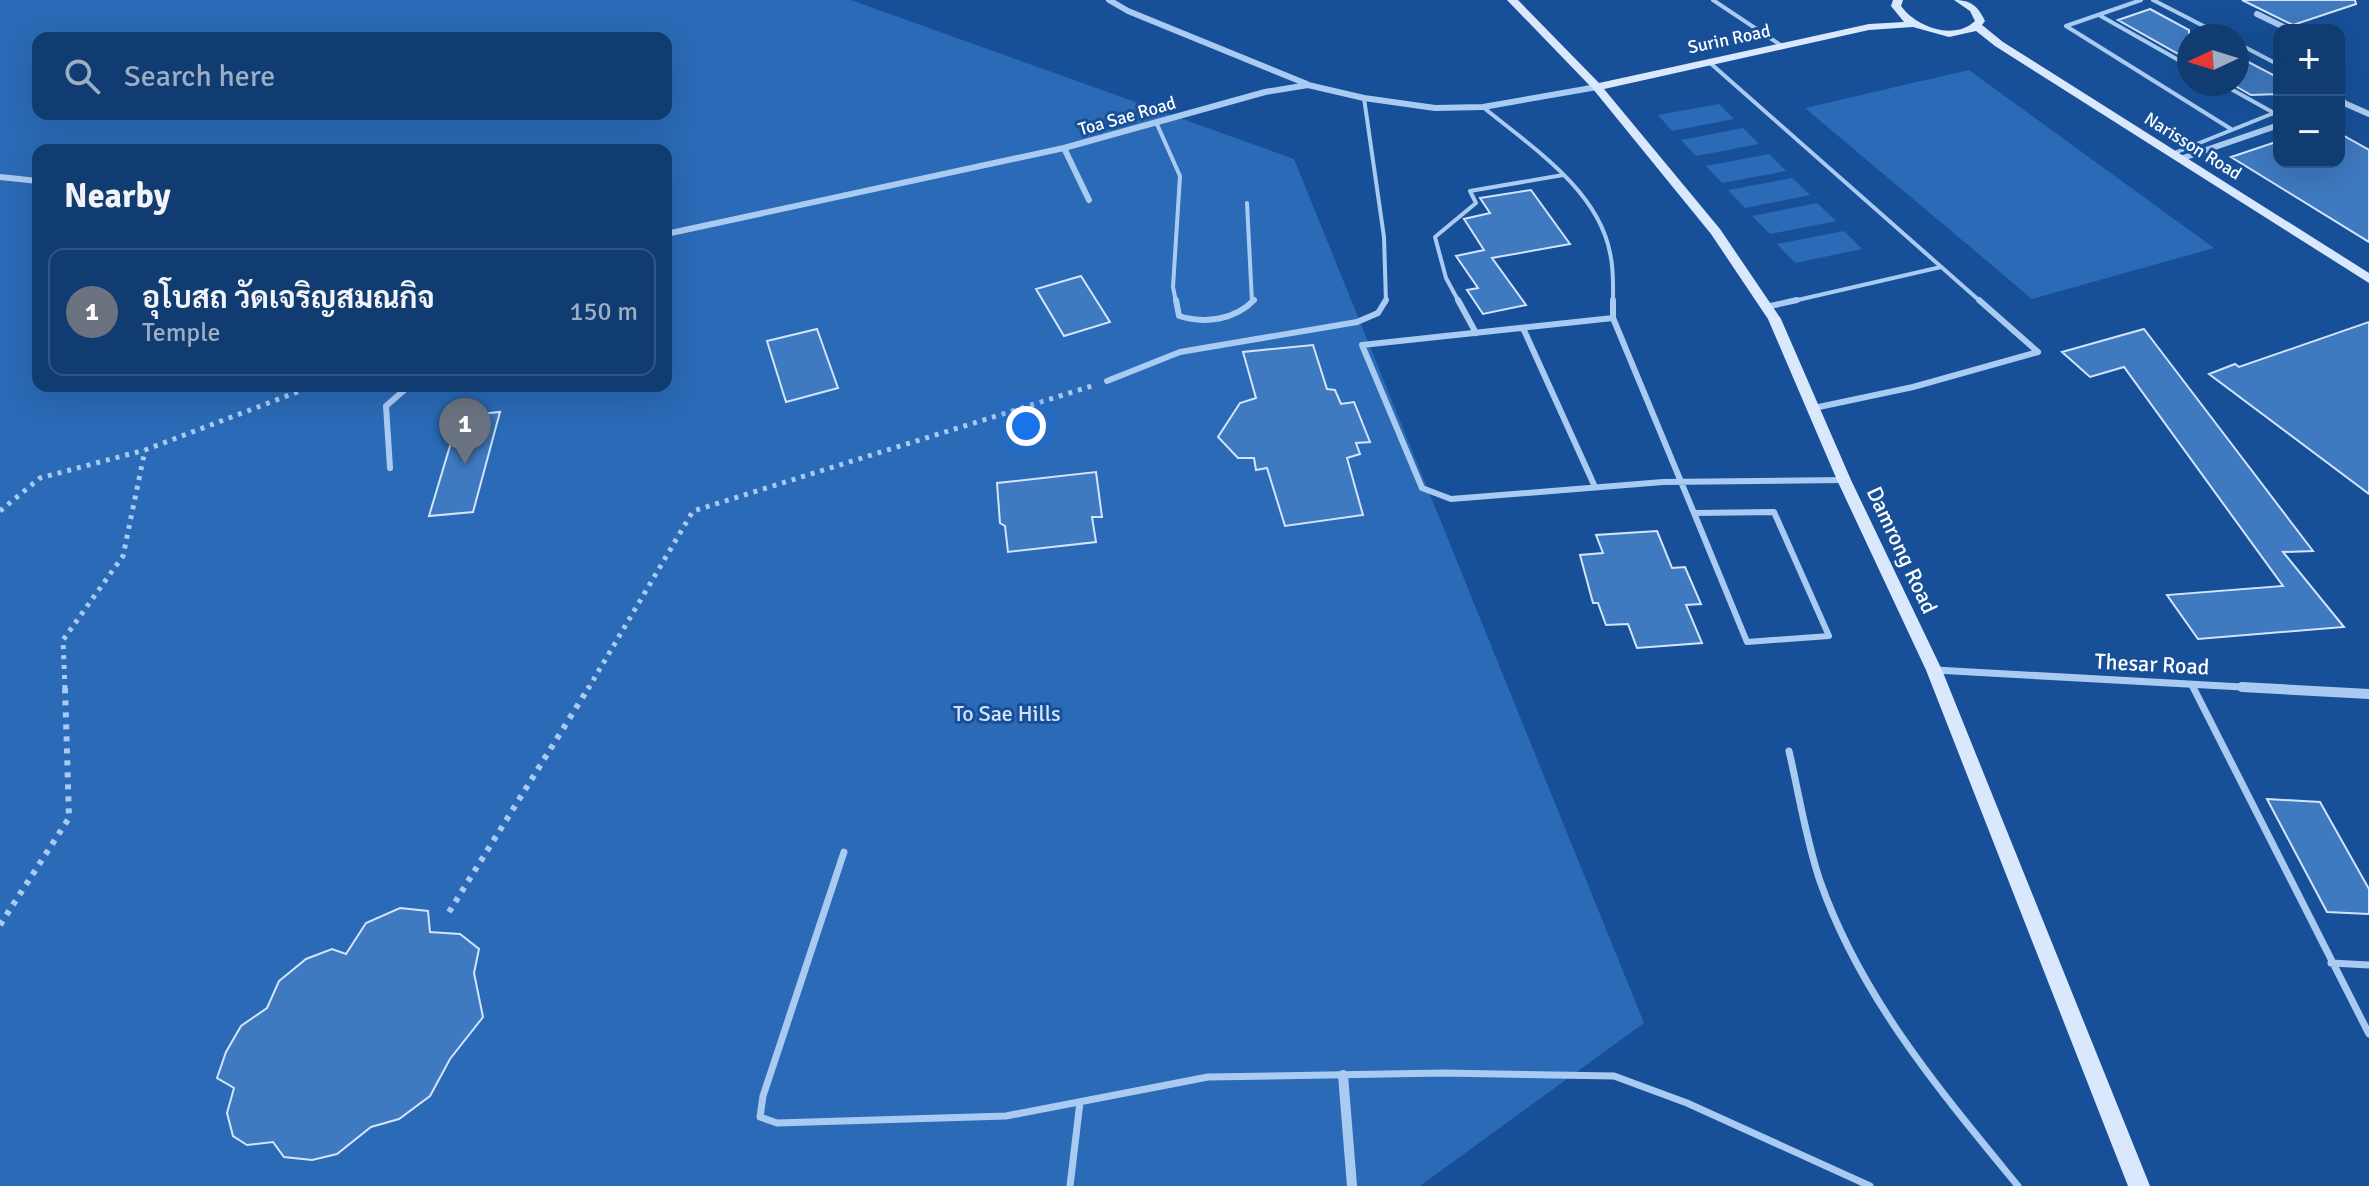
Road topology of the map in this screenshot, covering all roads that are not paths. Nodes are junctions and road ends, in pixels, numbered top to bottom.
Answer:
1 (1109, 0) edge
2 (1512, 0) edge
3 (1713, 0) edge
4 (1898, 0) edge
5 (1959, 0) edge
6 (2141, 0) edge
7 (2153, 0) edge
8 (1898, 12) junction
9 (2257, 14) dead end
10 (2099, 15) junction
11 (1914, 24) junction
12 (2200, 24) edge
13 (2278, 24) edge
14 (1977, 26) junction
15 (1869, 27) junction
16 (1962, 32) junction
17 (1999, 44) junction
18 (1782, 46) junction
19 (2249, 49) edge
20 (2177, 59) edge
21 (1709, 62) junction
22 (2273, 62) edge
23 (1308, 85) junction
24 (1597, 87) junction
25 (2244, 96) edge
26 (1364, 98) junction
27 (2345, 105) edge
28 (1483, 107) junction
29 (2273, 111) edge
30 (2273, 114) edge
31 (2369, 114) edge
32 (1156, 122) junction
33 (2273, 127) edge
34 (2231, 129) junction
35 (1064, 148) junction
36 (2176, 156) junction
37 (1563, 175) junction
38 (0, 177) edge
39 (32, 180) edge
40 (1089, 200) dead end
41 (1247, 203) dead end
42 (672, 233) edge
43 (1941, 267) junction
44 (2369, 279) edge
45 (1766, 307) junction
46 (1613, 318) junction
47 (1523, 328) junction
48 (1476, 333) junction
49 (1107, 381) road end
50 (402, 392) edge
51 (1814, 408) junction
52 (390, 468) dead end
53 (1844, 480) junction
54 (1679, 482) junction
55 (1595, 487) junction
56 (1693, 513) junction
57 (1934, 670) junction
58 (2191, 684) junction
59 (2369, 694) edge
60 (1789, 751) dead end
61 (844, 852) dead end
62 (2331, 963) junction
63 (2369, 965) edge
64 (2369, 1034) edge
65 (1343, 1075) junction
66 (1080, 1102) junction
67 (1070, 1186) edge
68 (1352, 1186) edge
69 (1870, 1186) edge
70 (2018, 1186) edge
71 (2139, 1186) edge

1 - 23 street
2 - 24 street, Damrong Road
3 - 18 lane
4 - 8 street
5 - 14 street
6 - 10 lane
7 - 12 lane
8 - 11 street
8 - 15 street, Surin Road
9 - 13 street
10 - 20 lane
10 - 34 lane
11 - 15 street, Surin Road
11 - 16 street, Narisson Road
14 - 16 street
14 - 17 street, Narisson Road
15 - 18 street, Surin Road
16 - 17 street, Narisson Road
17 - 36 street, Narisson Road
18 - 21 street, Surin Road
19 - 22 lane
21 - 24 street, Surin Road
21 - 43 lane
23 - 26 street, Toa Sae Road
23 - 32 street, Toa Sae Road
24 - 28 street, Toa Sae Road
24 - 45 street, Damrong Road
25 - 29 lane
26 - 28 street, Toa Sae Road
26 - 49 lane
27 - 31 street
28 - 37 lane
30 - 34 lane
32 - 35 street, Toa Sae Road
32 - 41 lane
33 - 36 street
34 - 36 lane
35 - 40 street
35 - 42 street, Toa Sae Road
36 - 44 street, Narisson Road
37 - 46 lane
37 - 48 lane
38 - 39 street
43 - 45 lane
43 - 51 lane
45 - 51 street, Damrong Road
46 - 47 lane
46 - 54 lane
47 - 48 lane
47 - 55 lane
48 - 55 lane
50 - 52 lane
51 - 53 street, Damrong Road
53 - 54 lane
53 - 57 street, Damrong Road
54 - 55 lane
54 - 56 lane
56 - 56 lane
57 - 58 street, Thesar Road
57 - 71 street, Damrong Road
58 - 59 street, Thesar Road
58 - 62 lane
60 - 70 lane
61 - 66 lane
62 - 63 lane
62 - 64 lane
65 - 66 lane
65 - 68 street
65 - 69 lane
66 - 67 lane

